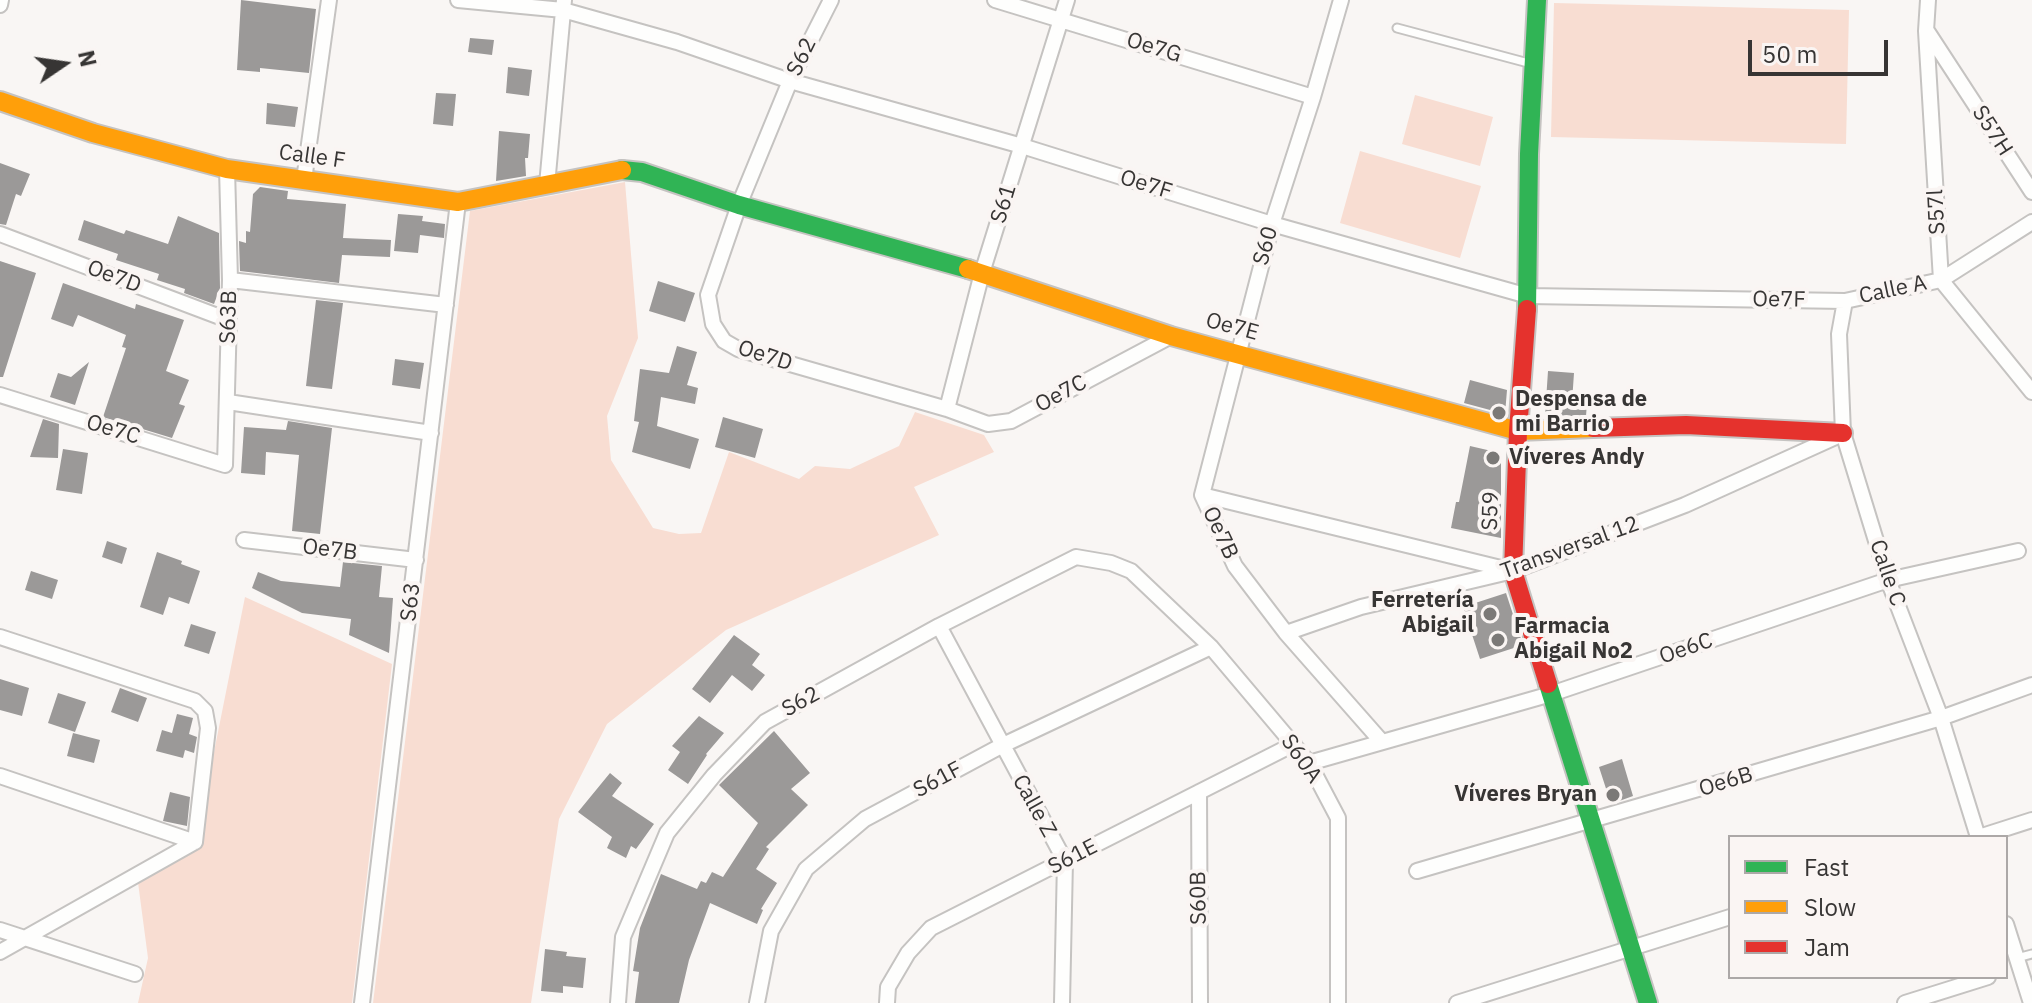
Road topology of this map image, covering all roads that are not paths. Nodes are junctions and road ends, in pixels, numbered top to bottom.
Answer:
1 (329, 0) edge
2 (458, 0) edge
3 (831, 0) edge
4 (995, 0) edge
5 (1067, 0) edge
6 (1341, 0) edge
7 (1537, 0) edge
8 (1928, 0) edge
9 (564, 5) edge
10 (1061, 19) junction
11 (1397, 28) dead end
12 (1926, 31) junction
13 (1534, 64) junction
14 (790, 81) junction
15 (1313, 97) junction
16 (0, 101) edge
17 (1022, 146) junction
18 (227, 169) junction
19 (624, 170) joint
20 (304, 180) junction
21 (547, 185) junction
22 (2032, 192) edge
23 (458, 202) junction
24 (739, 205) junction
25 (2032, 222) edge
26 (1272, 224) junction
27 (0, 234) edge
28 (982, 273) junction
29 (230, 280) junction
30 (1941, 280) junction
31 (1528, 296) junction
32 (1845, 301) junction
33 (446, 305) junction
34 (228, 320) junction
35 (1171, 336) junction
36 (1237, 353) junction
37 (2032, 392) edge
38 (0, 395) edge
39 (228, 402) junction
40 (947, 409) junction
41 (1518, 431) junction
42 (431, 433) junction
43 (1843, 433) junction
44 (225, 465) joint
45 (1202, 495) junction
46 (244, 540) dead end
47 (2018, 551) dead end
48 (416, 560) junction
49 (1131, 571) joint
50 (1513, 571) junction
51 (1888, 580) junction
52 (939, 626) junction
53 (1286, 633) junction
54 (0, 637) edge
55 (1211, 647) junction
56 (2032, 685) edge
57 (1551, 694) junction
58 (1941, 718) junction
59 (1382, 742) junction
60 (1294, 744) junction
61 (1001, 746) junction
62 (1309, 763) junction
63 (0, 776) edge
64 (1199, 792) junction
65 (2032, 820) edge
66 (1592, 822) junction
67 (1978, 835) edge
68 (1985, 835) edge
69 (195, 842) junction
70 (1065, 861) junction
71 (1417, 871) dead end
72 (1728, 918) edge
73 (0, 930) edge
74 (2008, 934) edge
75 (24, 938) junction
76 (1631, 948) junction
77 (0, 952) edge
78 (2032, 954) edge
79 (2014, 966) edge
80 (135, 974) dead end
81 (1982, 979) edge
82 (362, 1003) edge
83 (618, 1003) edge
84 (757, 1003) edge
85 (887, 1003) edge
86 (1062, 1003) edge
87 (1200, 1003) edge
88 (1338, 1003) edge
89 (1457, 1003) edge
90 (1648, 1003) edge
91 (1905, 1003) edge
92 (2031, 1003) edge

1 - 20 street
2 - 9 street, Oe7F
3 - 14 street, S62
4 - 10 street, Oe7G
5 - 10 street, S61
6 - 15 street, S60
7 - 13 street, S59
8 - 12 street, S57l
9 - 14 street, Oe7F
9 - 21 street
10 - 15 street, Oe7G
10 - 17 street, S61
11 - 13 lane
12 - 22 street, S57H
12 - 30 street, S57l
13 - 31 street, S59
14 - 17 street, Oe7F
14 - 24 street, S62
15 - 26 street, S60
16 - 18 street, Calle F
17 - 26 street, Oe7F
17 - 28 street, S61
18 - 20 street, Calle F
18 - 29 street, S63B
19 - 21 street, Calle F
19 - 24 street, Oe7E
20 - 23 street, Calle F
21 - 23 street, Calle F
23 - 33 street, S63
24 - 28 street, Oe7E
24 - 40 street, Oe7D
25 - 30 street
26 - 31 street, Oe7F
26 - 36 street, S60
27 - 34 street, Oe7D
28 - 35 street, Oe7E
28 - 40 street, S61
29 - 33 street
29 - 34 street, S63B
30 - 32 street, Calle A
30 - 37 street
31 - 32 street, Oe7F
31 - 41 street, S59
32 - 43 street, Calle C
33 - 42 street, S63
34 - 39 street, S63B
35 - 36 street, Oe7E
35 - 40 street, Oe7C
36 - 41 street, Oe7E
36 - 45 street, S60
38 - 44 street, Oe7C
39 - 42 street
39 - 44 street, S63B
41 - 43 street, Oe7E
41 - 50 street, S59
42 - 48 street, S63
43 - 50 street, Transversal 12
43 - 51 street, Calle C
45 - 50 street, Oe7B
45 - 53 street, Oe7B
46 - 48 street, Oe7B
47 - 51 street, Oe6C
48 - 82 street, S63
49 - 52 street, S62
49 - 55 street, S60A
50 - 53 street, Transversal 12
50 - 57 street, S59
51 - 57 street, Oe6C
51 - 58 street, Calle C
52 - 61 street, Calle Z
52 - 83 street, S62
53 - 59 street, Oe7B
54 - 69 street
55 - 60 street, S60A
55 - 61 street, S61F
56 - 58 street, Oe6B
57 - 59 street, Oe6C
57 - 66 street, S59
58 - 66 street, Oe6B
58 - 67 street, Calle C
59 - 62 street, Oe6C
60 - 62 street, S60A
60 - 64 street, S61E
61 - 70 street, Calle Z
61 - 84 street, S61F
62 - 88 street, S60A
63 - 69 street
64 - 70 street, S61E
64 - 87 street, S60B
65 - 68 street
66 - 71 street, Oe6B
66 - 76 street, S59
69 - 75 street
70 - 85 street, S61E
70 - 86 street, Calle Z
72 - 76 street
73 - 75 street
74 - 79 street
75 - 77 street
75 - 80 street
76 - 89 street
76 - 90 street, S59
78 - 79 lane
79 - 92 street
81 - 91 street

